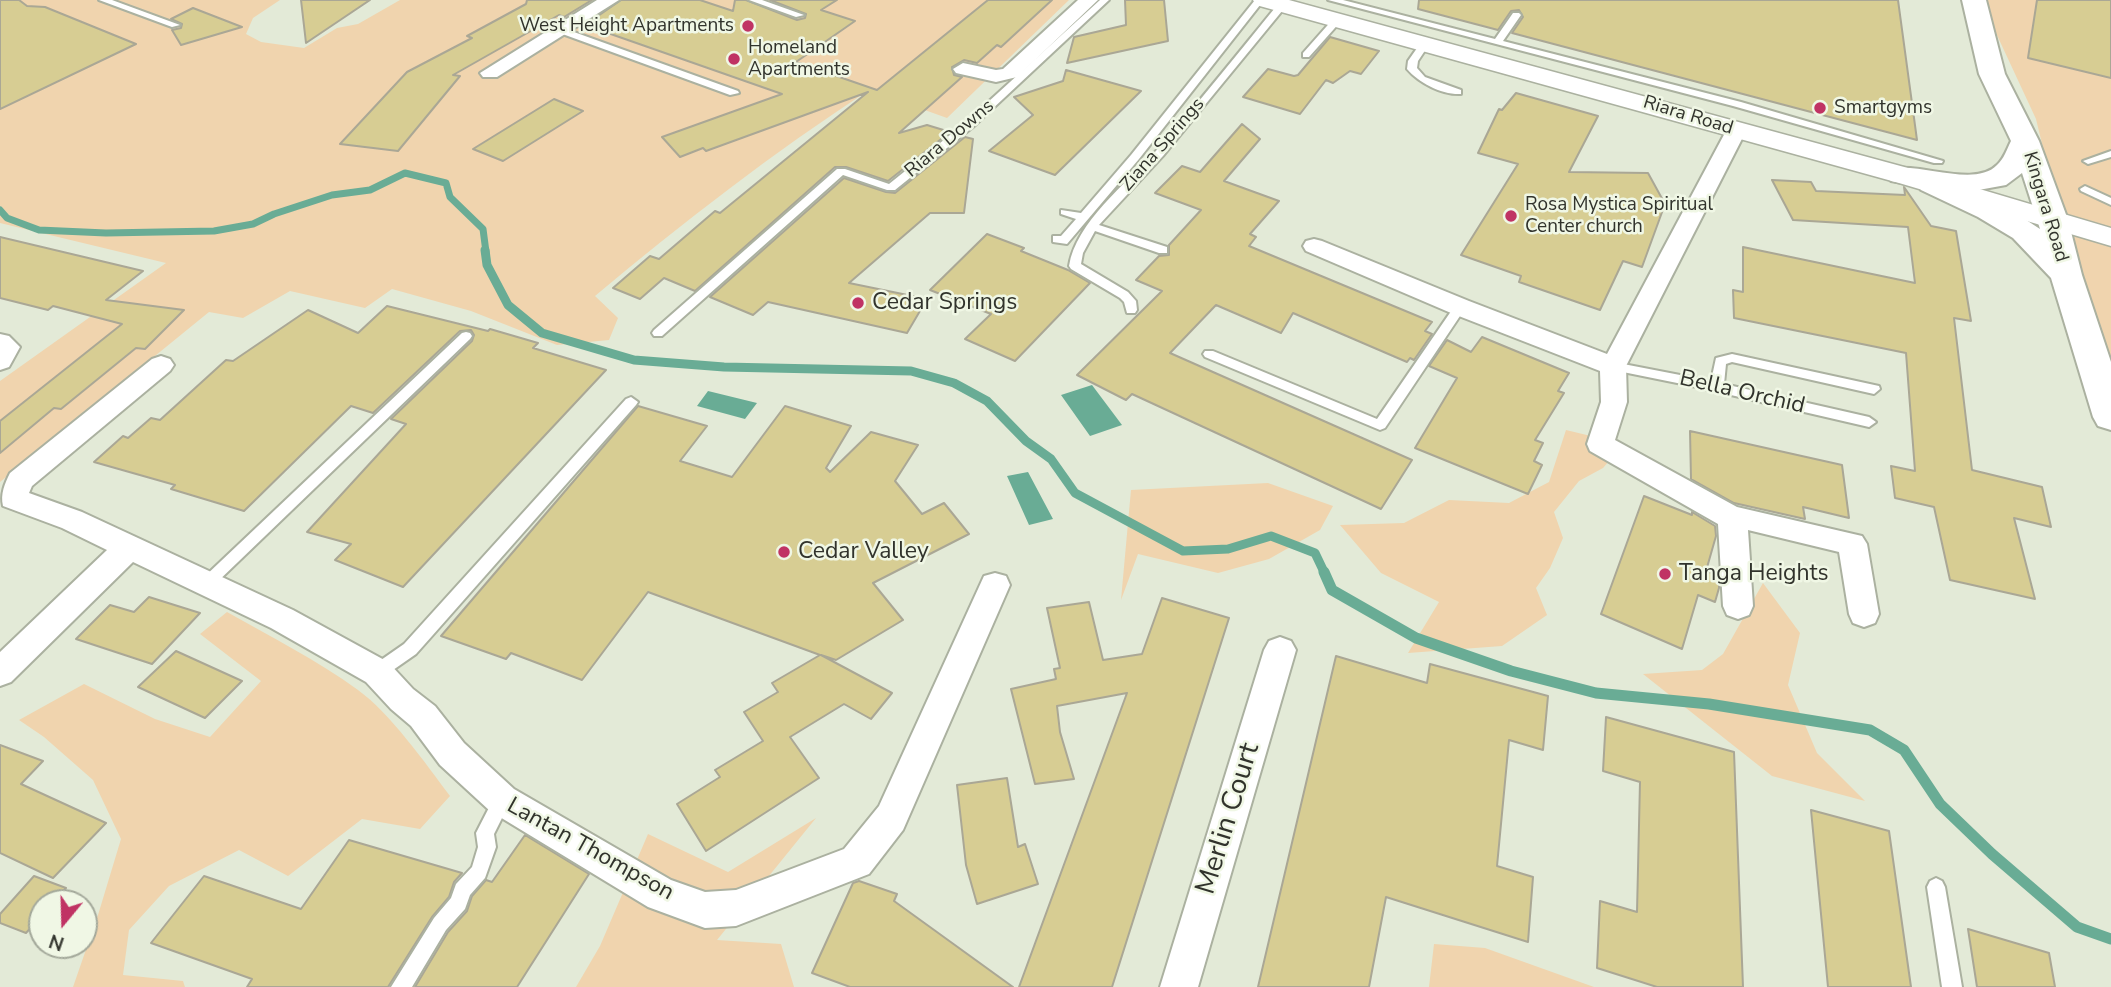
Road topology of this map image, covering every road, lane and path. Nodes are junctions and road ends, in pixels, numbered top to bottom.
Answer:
1 (103, 0) edge
2 (610, 0) edge
3 (753, 0) edge
4 (1089, 0) edge
5 (1105, 0) edge
6 (1974, 0) edge
7 (1269, 2) edge
8 (1335, 10) edge
9 (799, 15) dead end
10 (1516, 15) dead end
11 (174, 25) dead end
12 (560, 30) junction
13 (1424, 43) junction
14 (1497, 43) junction
15 (1306, 55) dead end
16 (963, 69) dead end
17 (491, 73) dead end
18 (1457, 92) dead end
19 (734, 93) dead end
20 (1706, 109) junction
21 (1817, 127) junction
22 (1736, 131) junction
23 (2025, 141) junction
24 (2111, 154) edge
25 (1841, 158) junction
26 (2088, 161) dead end
27 (1935, 173) junction
28 (1901, 175) junction
29 (2085, 190) dead end
30 (2111, 202) edge
31 (1065, 212) dead end
32 (2053, 220) junction
33 (1088, 222) junction
34 (2111, 237) edge
35 (1057, 239) dead end
36 (1314, 246) dead end
37 (1163, 250) dead end
38 (2066, 275) junction
39 (1460, 307) junction
40 (1131, 310) dead end
41 (658, 333) dead end
42 (467, 336) dead end
43 (0, 342) edge
44 (1209, 354) dead end
45 (0, 361) edge
46 (161, 365) dead end
47 (1613, 366) junction
48 (1717, 387) junction
49 (1874, 389) dead end
50 (631, 402) dead end
51 (2111, 417) edge
52 (1869, 422) dead end
53 (1732, 518) junction
54 (129, 547) junction
55 (207, 583) junction
56 (995, 585) dead end
57 (1738, 607) dead end
58 (1864, 614) dead end
59 (1280, 650) dead end
60 (0, 672) edge
61 (377, 672) junction
62 (502, 800) junction
63 (1936, 887) dead end
64 (401, 987) edge
65 (1179, 987) edge
66 (1952, 987) edge

1 - 11 lane
2 - 12 street
3 - 9 lane
4 - 16 street
5 - 41 lane, Riara Downs
6 - 23 main road, Kingara Road
7 - 8 street, Riara Road
7 - 33 lane
7 - 33 lane, Ziana Springs
8 - 13 street, Riara Road
8 - 14 lane
8 - 15 lane
10 - 14 lane
12 - 17 street
12 - 19 lane
13 - 18 lane
13 - 20 street, Riara Road
14 - 20 lane
20 - 21 lane
20 - 22 street, Riara Road
21 - 25 lane
21 - 27 lane
22 - 25 street, Riara Road
22 - 47 street
23 - 28 main road
23 - 32 main road, Kingara Road
24 - 26 lane
25 - 28 street, Riara Road
27 - 28 street, Riara Road
27 - 32 street, Riara Road
27 - 38 main road
29 - 30 lane
31 - 33 lane
32 - 34 street, Riara Road
32 - 38 main road, Kingara Road
33 - 35 lane
33 - 37 lane
33 - 40 lane
36 - 39 street
38 - 51 main road, Kingara Road
39 - 44 lane
39 - 47 street
42 - 55 lane
43 - 45 street
46 - 54 street, Lantan Thompson
47 - 48 lane, Bella Orchid
47 - 53 street
48 - 49 lane
48 - 52 lane, Bella Orchid
50 - 61 lane
53 - 57 street
53 - 58 street
54 - 55 street, Lantan Thompson
54 - 60 street
55 - 61 street, Lantan Thompson
56 - 62 street, Lantan Thompson
59 - 65 street, Merlin Court
61 - 62 street, Lantan Thompson
62 - 64 lane
63 - 66 lane

